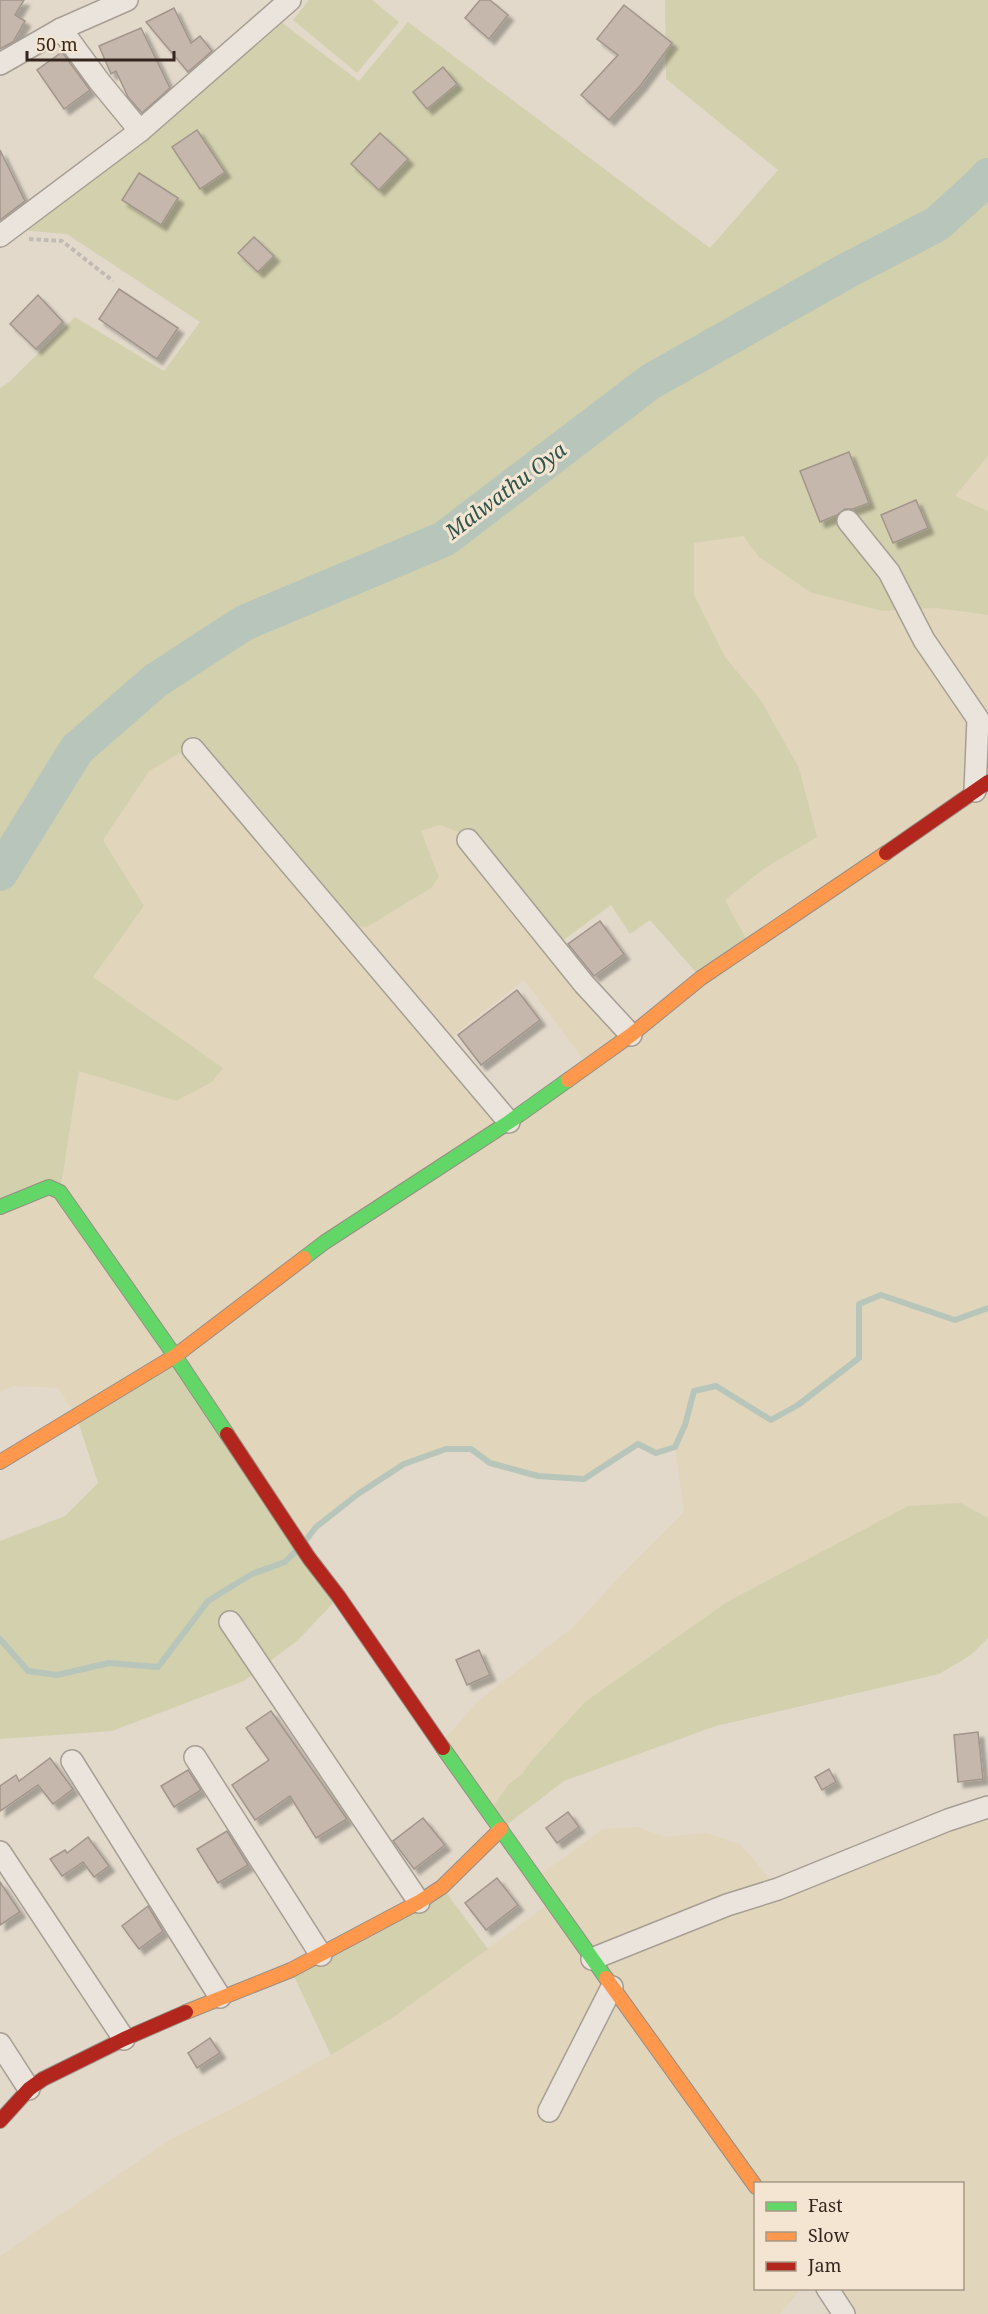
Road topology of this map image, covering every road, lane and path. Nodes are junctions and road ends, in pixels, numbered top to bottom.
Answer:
1 (127, 0) edge
2 (290, 0) edge
3 (62, 29) junction
4 (0, 64) edge
5 (140, 131) junction
6 (10, 237) edge
7 (113, 281) dead end
8 (848, 521) dead end
9 (193, 748) dead end
10 (982, 786) edge
11 (468, 840) dead end
12 (631, 1035) junction
13 (509, 1122) junction
14 (0, 1207) edge
15 (175, 1356) junction
16 (0, 1461) edge
17 (230, 1622) dead end
18 (195, 1757) dead end
19 (72, 1761) dead end
20 (988, 1807) edge
21 (501, 1829) junction
22 (0, 1852) edge
23 (420, 1902) junction
24 (321, 1955) junction
25 (592, 1959) junction
26 (612, 1987) junction
27 (220, 1997) junction
28 (124, 2039) junction
29 (0, 2044) edge
30 (29, 2089) junction
31 (549, 2111) dead end
32 (0, 2121) edge
33 (754, 2184) edge
34 (828, 2290) edge
35 (844, 2314) edge

1 - 3 street
2 - 5 street
3 - 4 street
3 - 5 street
5 - 6 street
6 - 7 path
8 - 10 street
9 - 13 street
10 - 12 street
11 - 12 street
12 - 13 street
13 - 15 street
14 - 15 street
15 - 16 street
15 - 21 street
17 - 23 street
18 - 24 street
19 - 27 street
20 - 25 street
21 - 23 street
21 - 25 street
22 - 28 street
23 - 24 street
24 - 27 street
25 - 26 street
26 - 31 street
26 - 33 street
27 - 28 street
28 - 30 street
29 - 30 street
30 - 32 street
34 - 35 street

